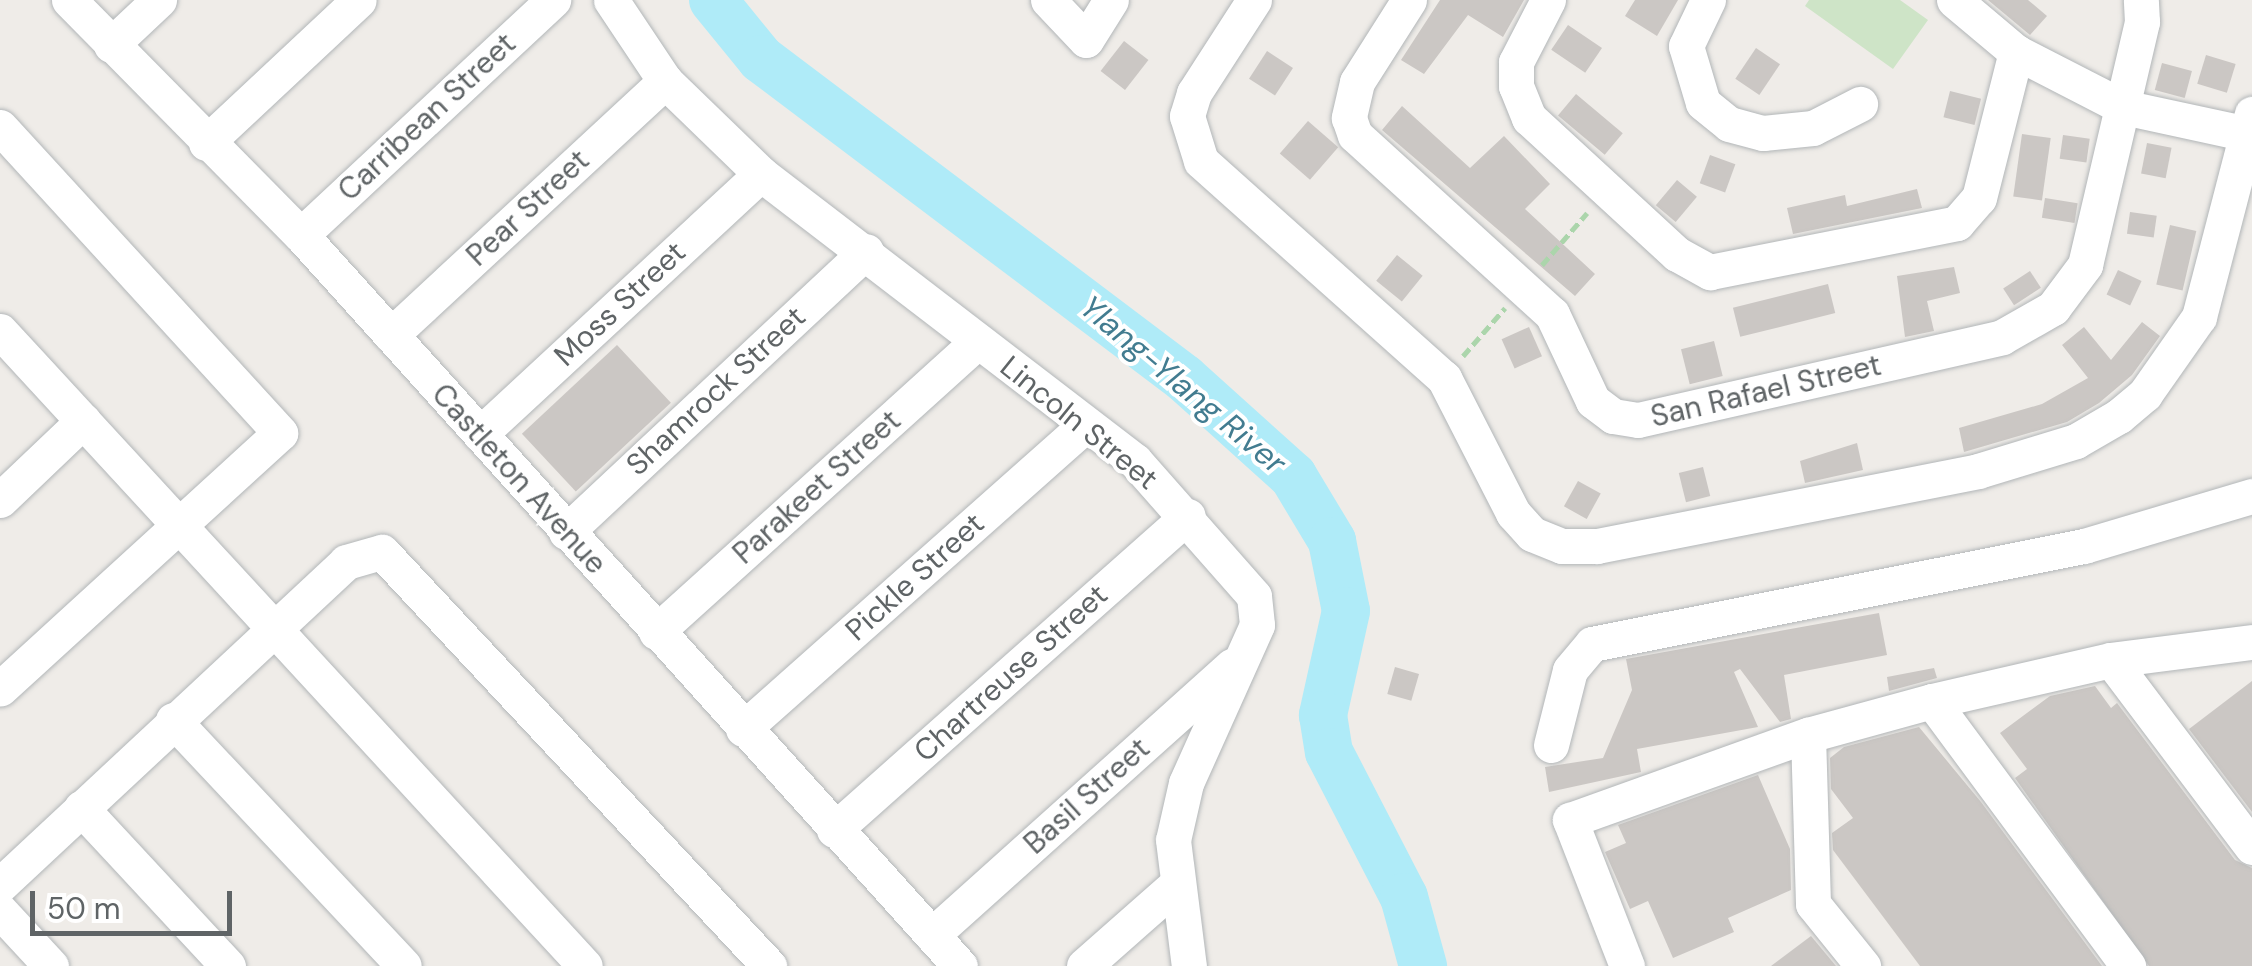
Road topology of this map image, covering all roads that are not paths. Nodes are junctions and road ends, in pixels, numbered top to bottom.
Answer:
1 (68, 0) edge
2 (159, 0) edge
3 (359, 0) edge
4 (553, 0) edge
5 (611, 0) edge
6 (1048, 0) edge
7 (1111, 0) edge
8 (1254, 0) edge
9 (1408, 0) edge
10 (1548, 0) edge
11 (1708, 0) edge
12 (1954, 0) edge
13 (2141, 0) edge
14 (111, 45) junction
15 (2016, 52) junction
16 (665, 81) junction
17 (1860, 104) dead end
18 (2123, 107) junction
19 (0, 128) edge
20 (2250, 128) edge
21 (206, 143) junction
22 (761, 174) junction
23 (301, 235) junction
24 (866, 251) junction
25 (0, 331) edge
26 (391, 335) junction
27 (978, 342) junction
28 (83, 421) junction
29 (1086, 424) junction
30 (480, 434) junction
31 (2252, 496) edge
32 (0, 500) edge
33 (1188, 516) junction
34 (176, 523) junction
35 (566, 532) junction
36 (274, 628) junction
37 (656, 632) junction
38 (2252, 642) edge
39 (1242, 657) junction
40 (2111, 660) junction
41 (0, 689) edge
42 (1932, 702) junction
43 (173, 720) junction
44 (743, 729) junction
45 (1808, 736) junction
46 (1551, 745) dead end
47 (81, 808) junction
48 (834, 830) junction
49 (2252, 847) edge
50 (0, 885) edge
51 (1176, 885) junction
52 (0, 911) edge
53 (932, 936) junction
54 (51, 966) edge
55 (228, 966) edge
56 (404, 966) edge
57 (585, 966) edge
58 (769, 966) edge
59 (960, 966) edge
60 (1084, 966) edge
61 (1188, 966) edge
62 (1627, 966) edge
63 (1863, 966) edge
64 (2128, 966) edge

1 - 14 street, Castleton Avenue
2 - 14 street
3 - 21 street
4 - 23 street, Carribean Street
5 - 16 street, Lincoln Street
6 - 7 street
8 - 20 street
9 - 18 street, San Rafael Street
10 - 15 street
11 - 17 street
12 - 15 street
13 - 18 street, San Rafael Street
14 - 21 street, Castleton Avenue
15 - 18 street
16 - 22 street, Lincoln Street
16 - 26 street, Pear Street
18 - 20 street
19 - 34 street
21 - 23 street, Castleton Avenue
22 - 24 street, Lincoln Street
22 - 30 street, Moss Street
23 - 26 street, Castleton Avenue
24 - 27 street, Lincoln Street
24 - 35 street, Shamrock Street
25 - 28 street
26 - 30 street, Castleton Avenue
27 - 29 street, Lincoln Street
27 - 37 street, Parakeet Street
28 - 32 street
28 - 34 street
29 - 33 street, Lincoln Street
29 - 44 street, Pickle Street
30 - 35 street, Castleton Avenue
31 - 46 street
33 - 39 street, Lincoln Street
33 - 48 street, Chartreuse Street
34 - 36 street
34 - 41 street
35 - 37 street, Castleton Avenue
36 - 43 street
36 - 57 street
36 - 58 street
37 - 44 street, Castleton Avenue
38 - 40 street
39 - 51 street, Lincoln Street
39 - 53 street, Basil Street
40 - 42 street
40 - 49 street
42 - 45 street
42 - 64 street
43 - 47 street
43 - 56 street
44 - 48 street, Castleton Avenue
45 - 62 street
45 - 63 street
47 - 50 street
47 - 55 street
48 - 53 street, Castleton Avenue
51 - 60 street
51 - 61 street, Lincoln Street
52 - 54 street
53 - 59 street, Castleton Avenue

